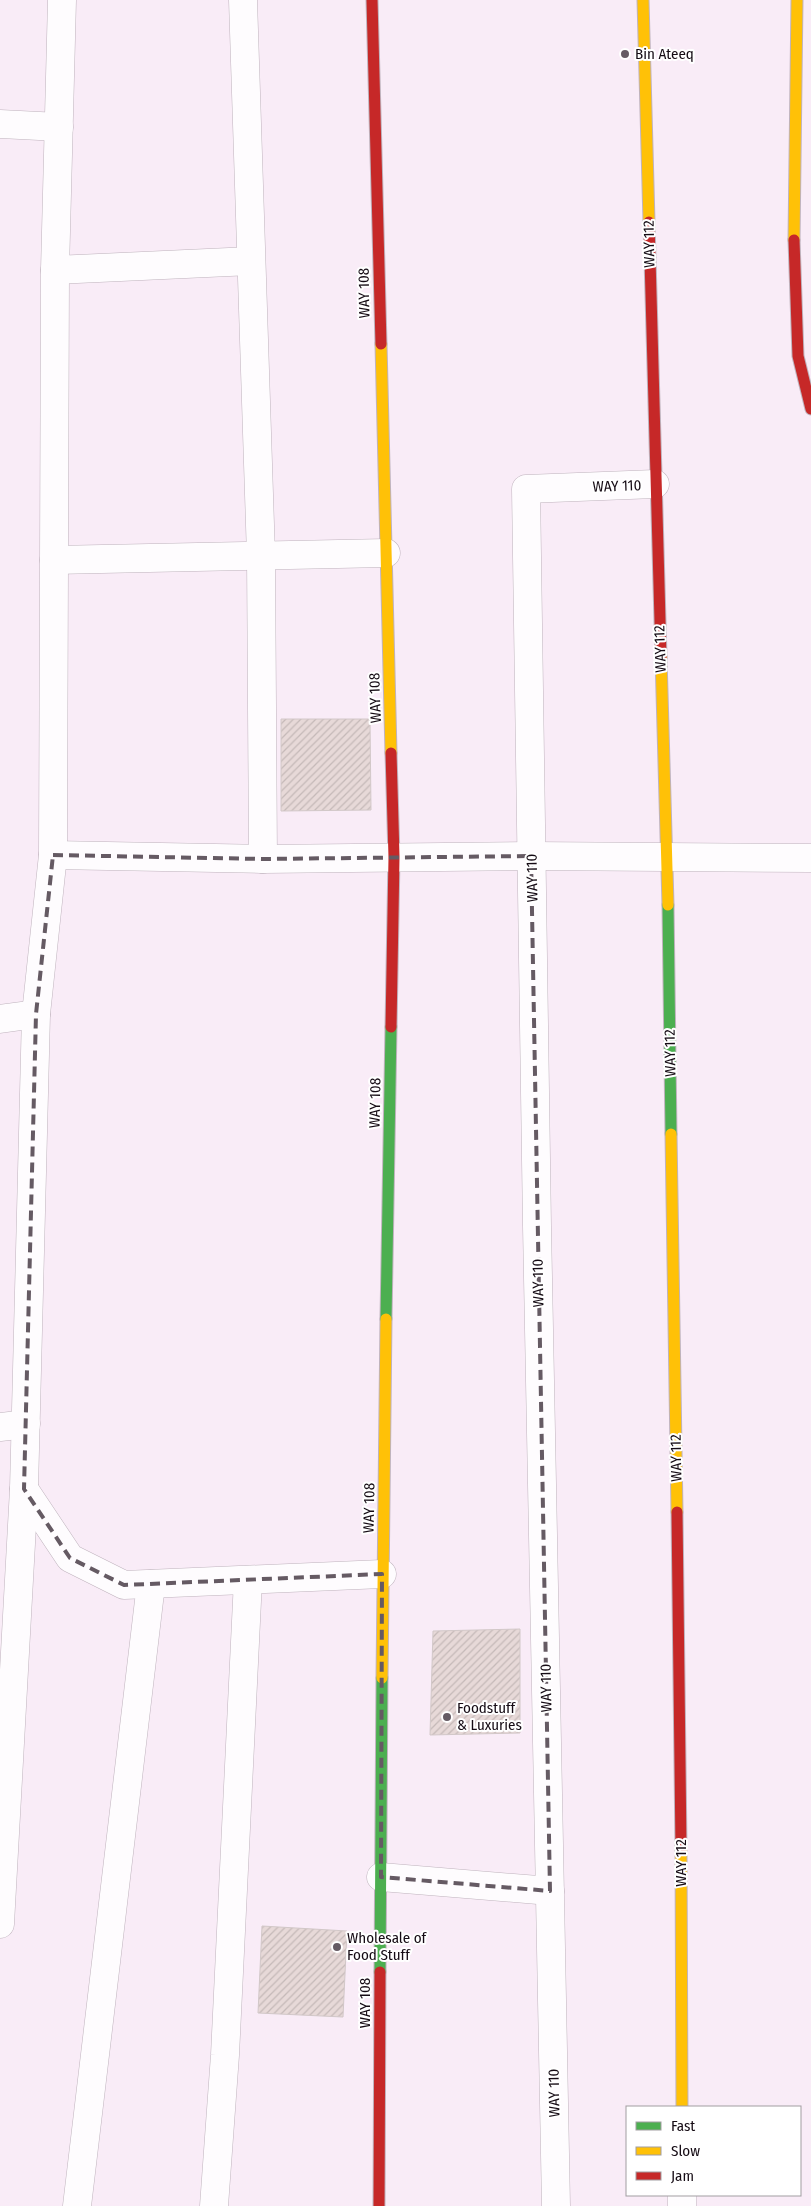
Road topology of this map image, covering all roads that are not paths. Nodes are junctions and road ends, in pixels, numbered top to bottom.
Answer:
1 (62, 0) edge
2 (243, 0) edge
3 (372, 0) edge
4 (643, 0) edge
5 (797, 0) edge
6 (0, 124) edge
7 (58, 127) junction
8 (251, 261) junction
9 (54, 270) junction
10 (811, 409) edge
11 (655, 484) junction
12 (386, 553) junction
13 (261, 556) junction
14 (54, 560) junction
15 (53, 855) junction
16 (531, 856) junction
17 (394, 857) junction
18 (667, 857) junction
19 (811, 858) edge
20 (263, 859) junction
21 (36, 1014) junction
22 (0, 1019) edge
23 (13, 1426) edge
24 (24, 1489) junction
25 (382, 1574) junction
26 (248, 1580) junction
27 (151, 1584) junction
28 (380, 1878) junction
29 (550, 1891) junction
30 (0, 1924) edge
31 (682, 2106) edge
32 (77, 2206) edge
33 (214, 2206) edge
34 (379, 2206) edge
35 (556, 2206) edge

1 - 7 street
2 - 8 street
3 - 12 street, WAY 108
4 - 11 street, WAY 112
5 - 10 street
6 - 7 street
7 - 9 street
8 - 9 street
8 - 13 street
9 - 14 street
11 - 16 street, WAY 110
11 - 18 street, WAY 112
12 - 13 street
12 - 17 street, WAY 108
13 - 14 street
13 - 20 street
14 - 15 street
15 - 20 street
15 - 21 street
16 - 17 street
16 - 18 street
16 - 29 street, WAY 110
17 - 20 street
17 - 25 street, WAY 108
18 - 19 street
18 - 31 street, WAY 112
21 - 22 street
21 - 23 street
23 - 24 street
24 - 27 street
24 - 30 street
25 - 26 street
25 - 28 street, WAY 108
26 - 27 street
26 - 33 street
27 - 32 street
28 - 29 street
28 - 34 street, WAY 108
29 - 35 street, WAY 110

